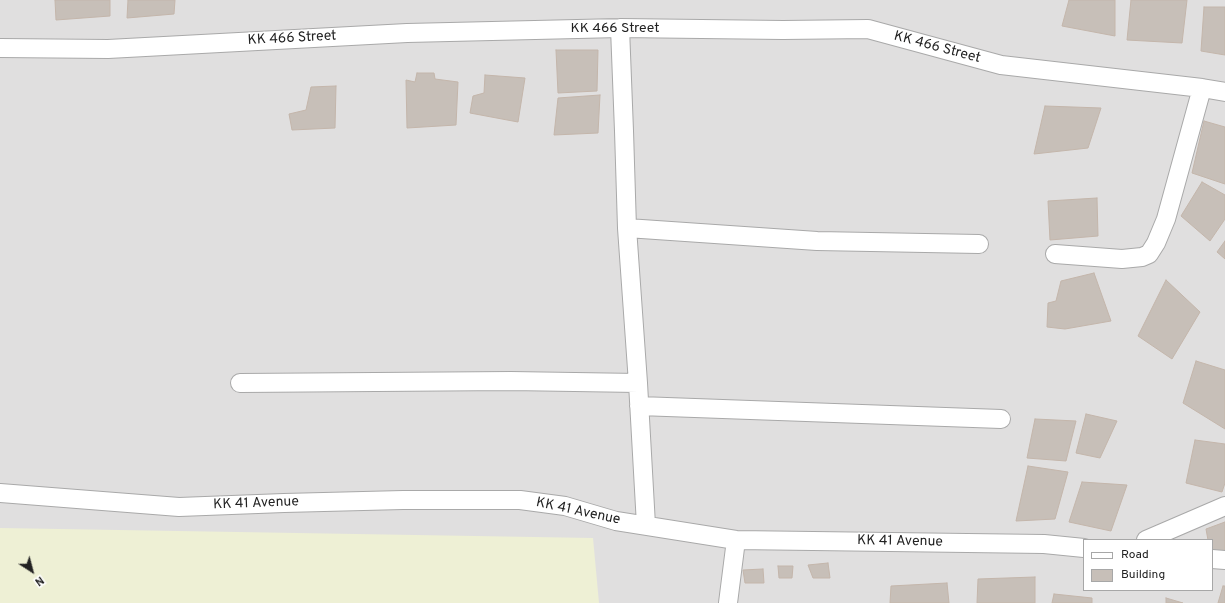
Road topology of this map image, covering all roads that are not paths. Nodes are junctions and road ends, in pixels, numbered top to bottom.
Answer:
1 (620, 28) junction
2 (0, 48) edge
3 (1202, 88) junction
4 (1225, 92) edge
5 (627, 228) junction
6 (979, 244) dead end
7 (1056, 254) dead end
8 (240, 383) dead end
9 (638, 383) junction
10 (639, 406) junction
11 (1001, 420) dead end
12 (0, 493) edge
13 (1225, 506) edge
14 (646, 525) junction
15 (1148, 539) edge
16 (736, 540) junction
17 (1083, 548) edge
18 (1213, 559) edge
19 (1225, 560) edge
20 (728, 603) edge

1 - 2 street, KK 466 Street
1 - 3 street, KK 466 Street
1 - 5 street
3 - 4 street, KK 466 Street
3 - 7 street
5 - 6 street
5 - 9 street
8 - 9 street
9 - 10 street
10 - 11 street
10 - 14 street
12 - 14 street, KK 41 Avenue
13 - 15 street
14 - 16 street, KK 41 Avenue
16 - 17 street, KK 41 Avenue
16 - 20 street
18 - 19 street

